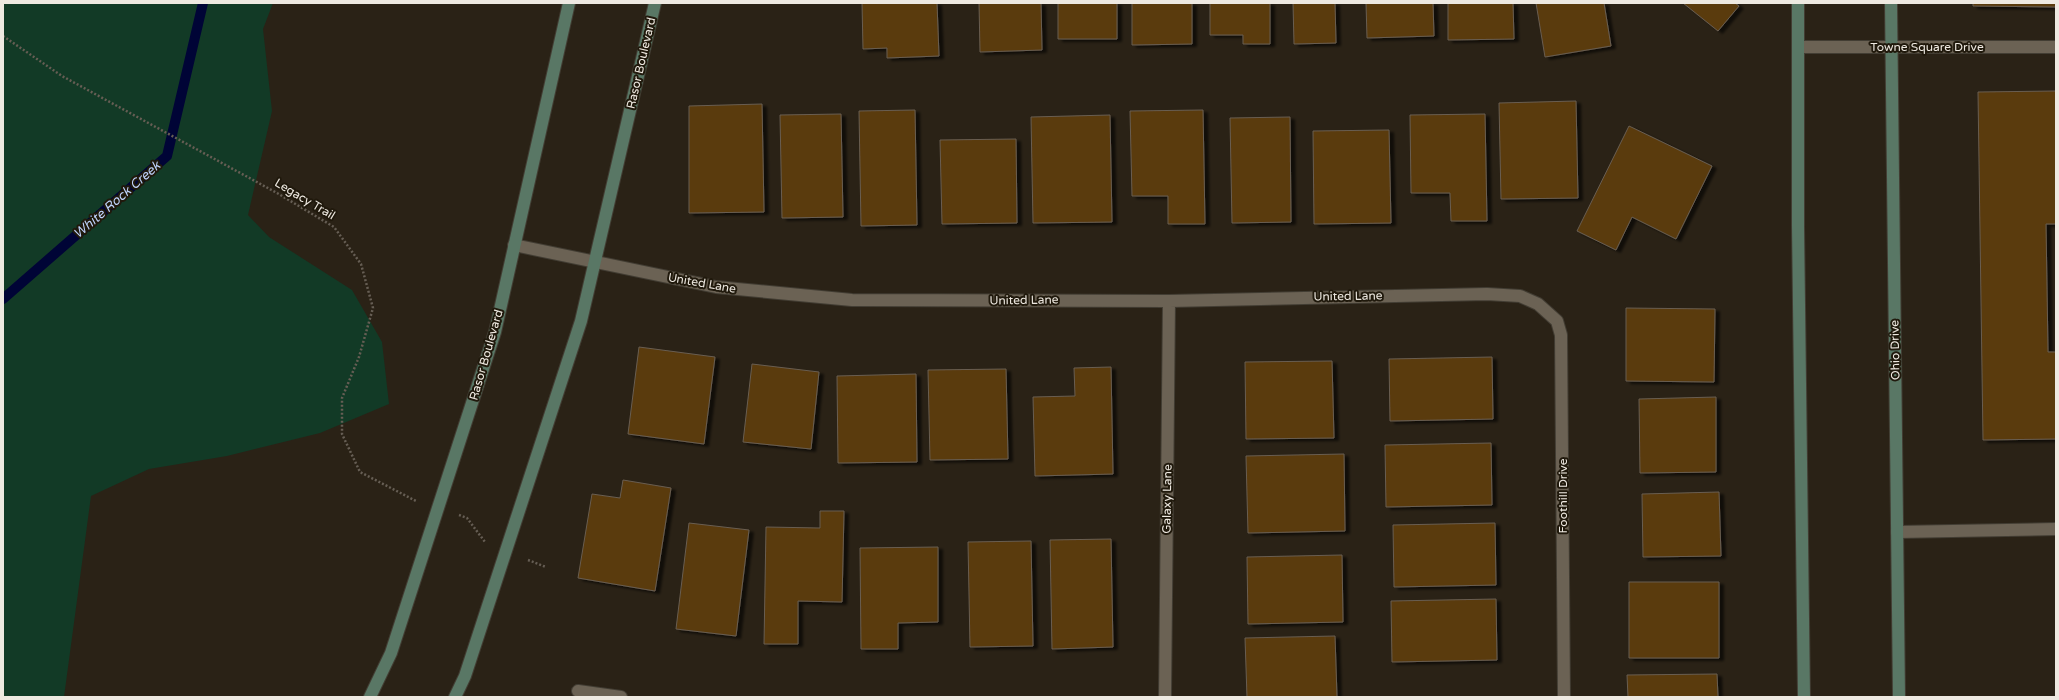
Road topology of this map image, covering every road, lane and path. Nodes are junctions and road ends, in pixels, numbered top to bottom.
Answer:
1 (569, 3) edge
2 (655, 3) edge
3 (1798, 3) edge
4 (1891, 3) edge
5 (3, 36) edge
6 (1891, 46) junction
7 (1798, 47) junction
8 (2056, 47) edge
9 (514, 245) junction
10 (595, 263) junction
11 (1169, 301) junction
12 (1538, 304) joint
13 (416, 501) dead end
14 (467, 518) dead end
15 (2056, 529) edge
16 (1897, 532) junction
17 (488, 546) dead end
18 (538, 564) dead end
19 (546, 567) dead end
20 (578, 691) dead end
21 (370, 697) edge
22 (456, 697) edge
23 (621, 697) edge
24 (1165, 697) edge
25 (1564, 697) edge
26 (1804, 697) edge
27 (1899, 697) edge

1 - 9 main road, Rasor Boulevard
2 - 10 main road, Rasor Boulevard
3 - 7 main road
4 - 6 main road, Ohio Drive
5 - 13 path, Legacy Trail
6 - 7 street, Towne Square Drive
6 - 8 street, Towne Square Drive
6 - 16 main road, Ohio Drive
7 - 26 main road
9 - 10 street, United Lane
9 - 21 main road, Rasor Boulevard
10 - 11 street, United Lane
10 - 22 main road, Rasor Boulevard
11 - 12 street, United Lane
11 - 24 street, Galaxy Lane
12 - 25 street, Foothill Drive
14 - 17 path
15 - 16 street
16 - 27 main road, Ohio Drive
18 - 19 path
20 - 23 street

